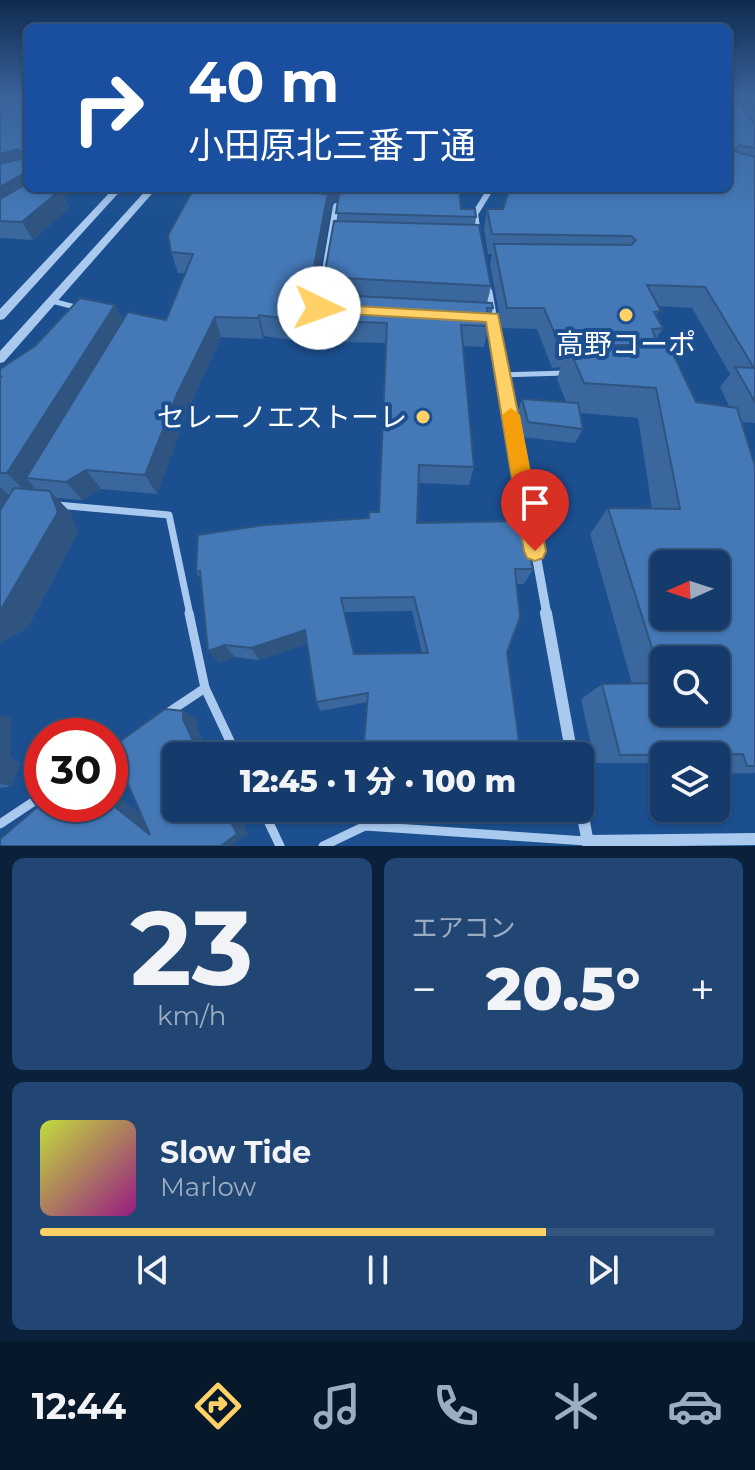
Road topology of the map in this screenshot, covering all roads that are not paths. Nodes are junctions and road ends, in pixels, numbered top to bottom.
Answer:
1 (115, 192) edge
2 (149, 192) edge
3 (489, 192) edge
4 (336, 206) edge
5 (330, 239) junction
6 (345, 239) edge
7 (480, 243) edge
8 (485, 273) edge
9 (51, 301) junction
10 (335, 309) edge
11 (94, 312) edge
12 (0, 316) edge
13 (477, 316) edge
14 (493, 317) junction
15 (0, 359) edge
16 (579, 372) edge
17 (503, 375) junction
18 (50, 504) edge
19 (205, 688) junction
20 (157, 720) edge
21 (230, 742) edge
22 (569, 742) edge
23 (24, 808) edge
24 (269, 822) edge
25 (584, 822) edge
26 (0, 824) edge
27 (755, 839) edge
28 (588, 844) edge
29 (280, 846) edge
30 (323, 846) edge

1 - 12 street
2 - 9 street
3 - 7 street
4 - 5 street
5 - 6 street
5 - 10 street
8 - 14 street
9 - 11 lane
9 - 15 street
13 - 14 street
14 - 17 street
16 - 17 lane
17 - 22 street
18 - 19 lane
19 - 20 lane
19 - 21 lane
23 - 26 lane
24 - 29 lane
25 - 28 street
27 - 28 street
28 - 30 lane

